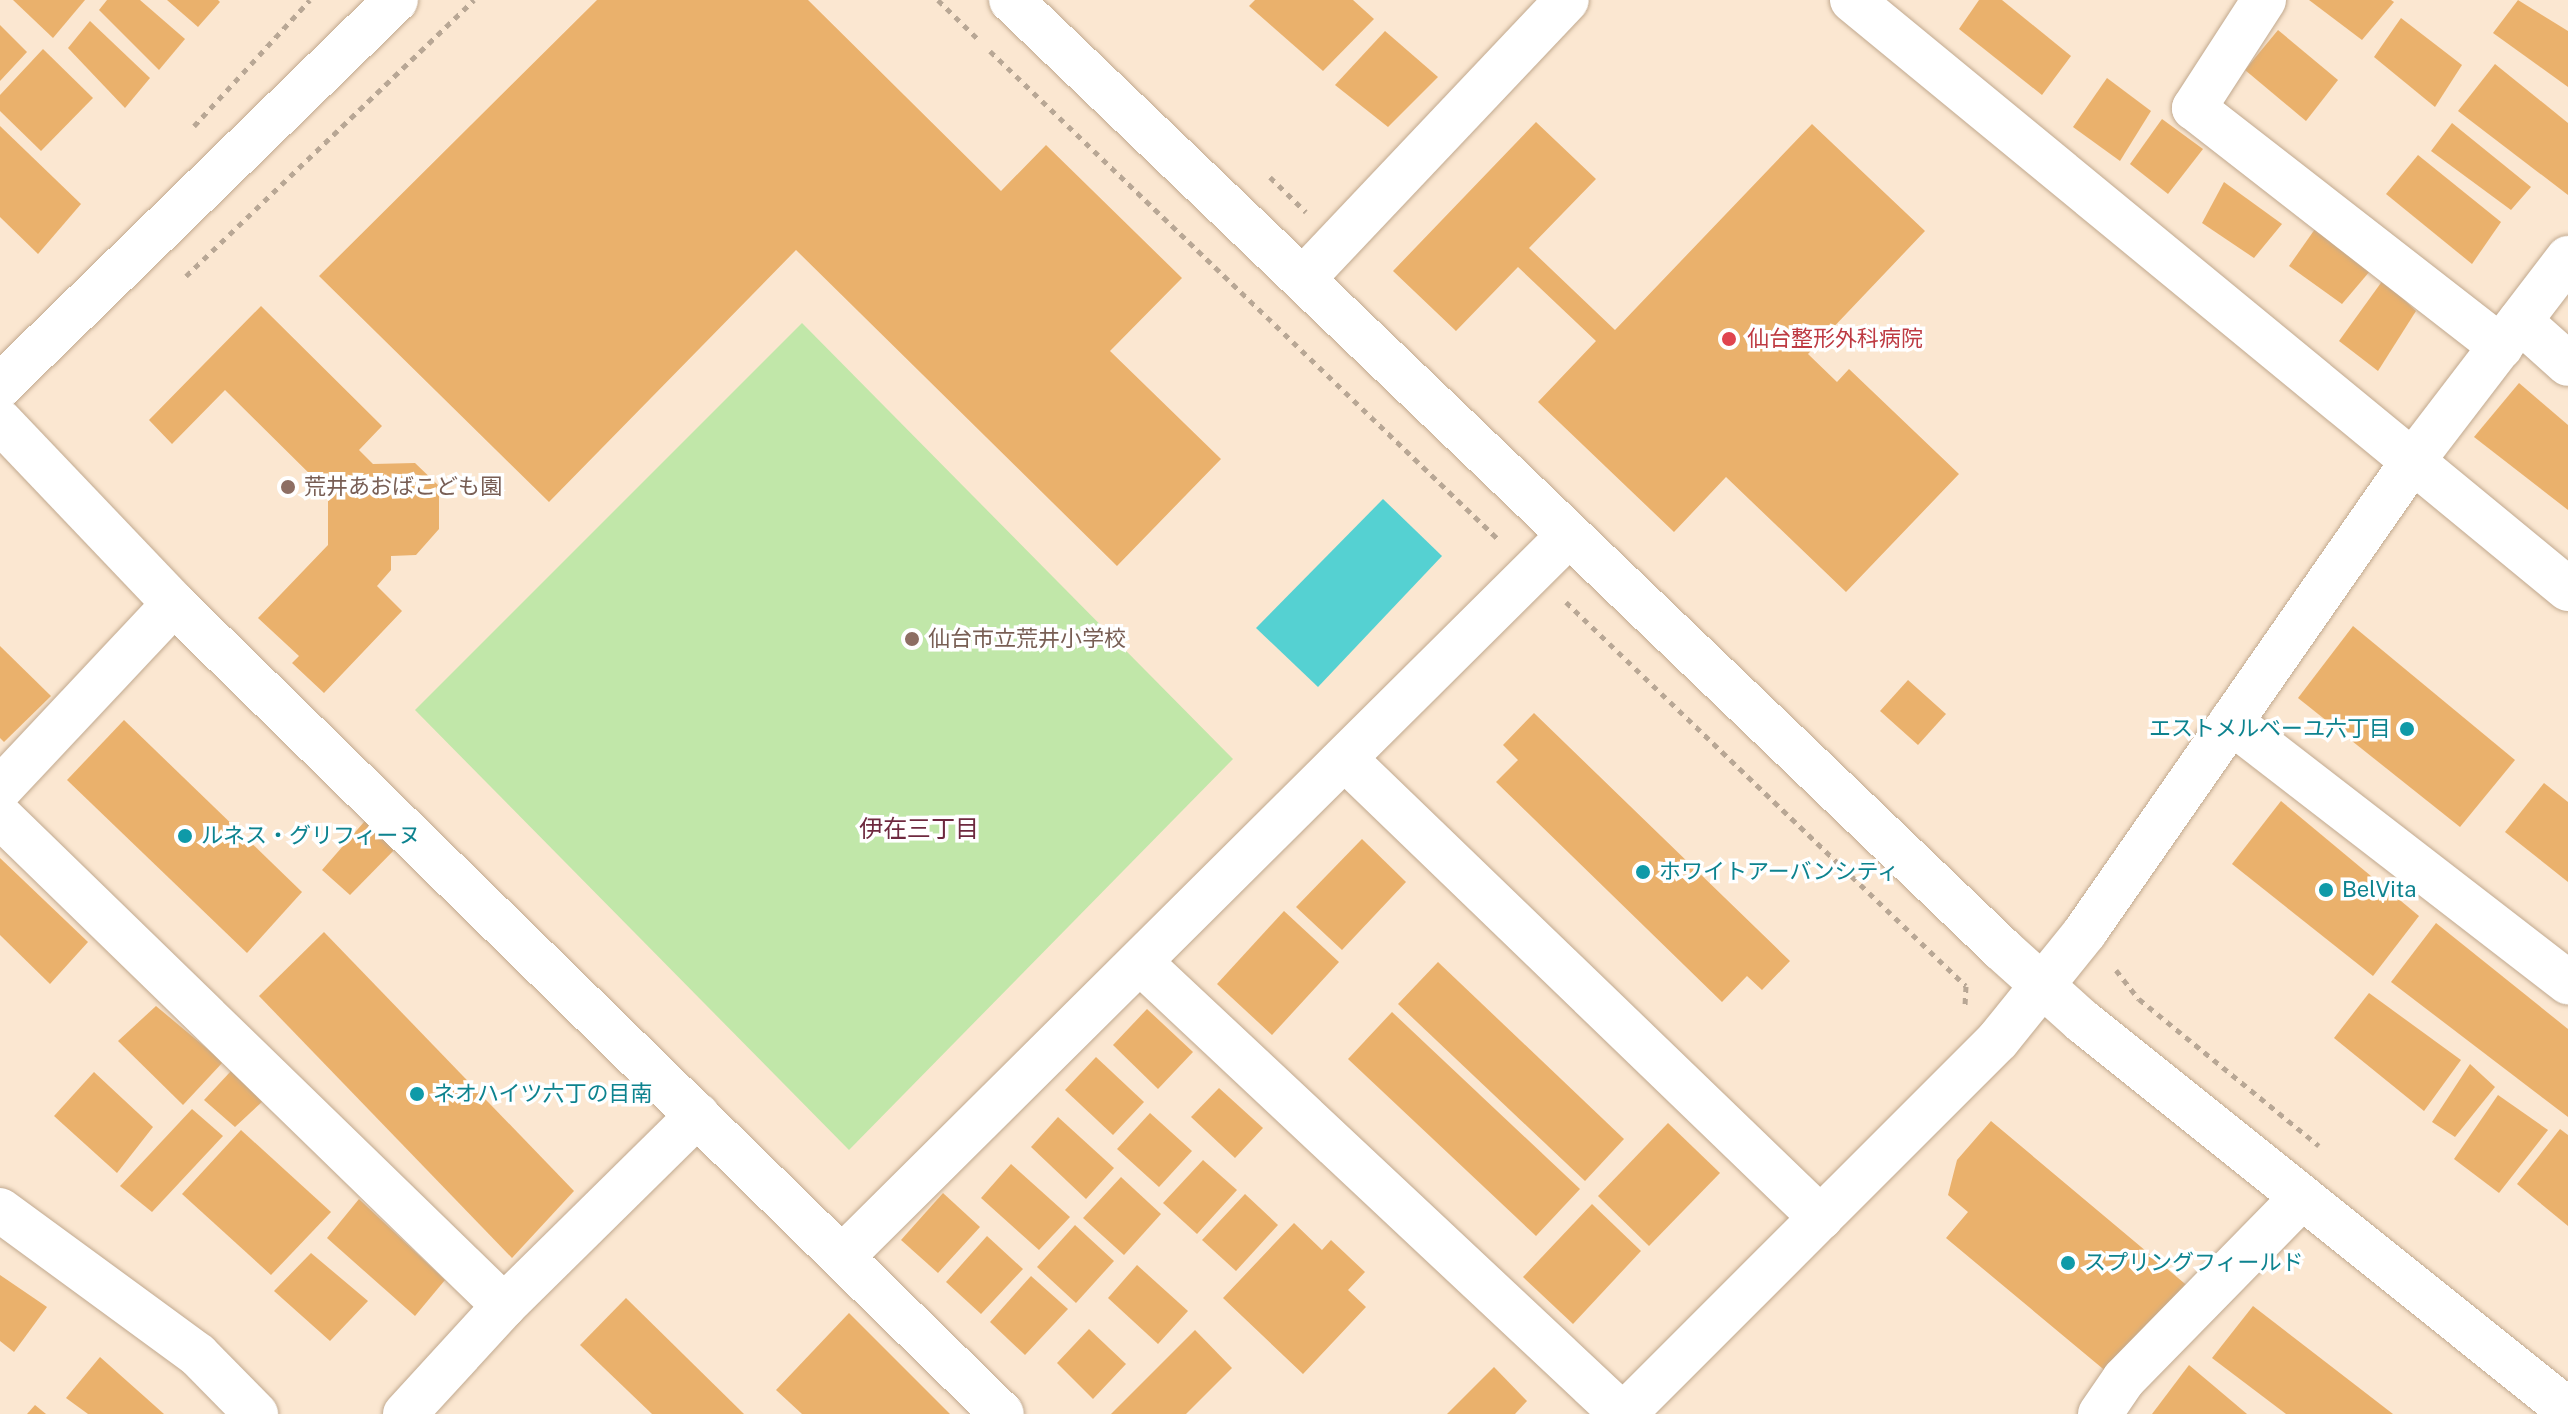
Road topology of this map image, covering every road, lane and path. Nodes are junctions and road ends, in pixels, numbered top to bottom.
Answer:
1 (396, 0) edge
2 (474, 0) edge
3 (938, 0) edge
4 (1011, 0) edge
5 (1567, 0) edge
6 (1852, 0) edge
7 (2264, 0) edge
8 (2568, 258) edge
9 (1303, 279) junction
10 (180, 281) dead end
11 (2510, 334) junction
12 (2568, 364) edge
13 (0, 386) edge
14 (0, 421) edge
15 (2412, 462) junction
16 (1568, 536) junction
17 (1501, 541) dead end
18 (2568, 589) edge
19 (1563, 600) dead end
20 (174, 604) junction
21 (2231, 722) junction
22 (1345, 759) junction
23 (0, 789) edge
24 (0, 816) edge
25 (1141, 963) junction
26 (2116, 965) dead end
27 (2568, 982) edge
28 (2042, 984) junction
29 (1966, 1020) dead end
30 (698, 1115) junction
31 (2323, 1149) dead end
32 (2301, 1198) junction
33 (0, 1210) edge
34 (1821, 1218) junction
35 (844, 1255) junction
36 (504, 1306) junction
37 (2568, 1410) edge
38 (256, 1414) edge
39 (405, 1414) edge
40 (1002, 1414) edge
41 (1623, 1414) edge
42 (2100, 1414) edge

1 - 13 street
2 - 10 path
3 - 17 path
4 - 9 street
5 - 9 street
6 - 15 street
7 - 11 street
8 - 11 street
9 - 16 street
11 - 12 street
11 - 15 street
14 - 20 street
15 - 18 street
15 - 21 street
16 - 22 street
16 - 28 street
19 - 29 path
20 - 23 street
20 - 30 street
21 - 27 street
21 - 28 street
22 - 25 street
22 - 34 street
24 - 36 street
25 - 35 street
25 - 41 street
26 - 31 path
28 - 32 street
28 - 34 street
30 - 35 street
30 - 36 street
32 - 37 street
32 - 42 street
33 - 38 street
34 - 41 street
35 - 40 street
36 - 39 street

